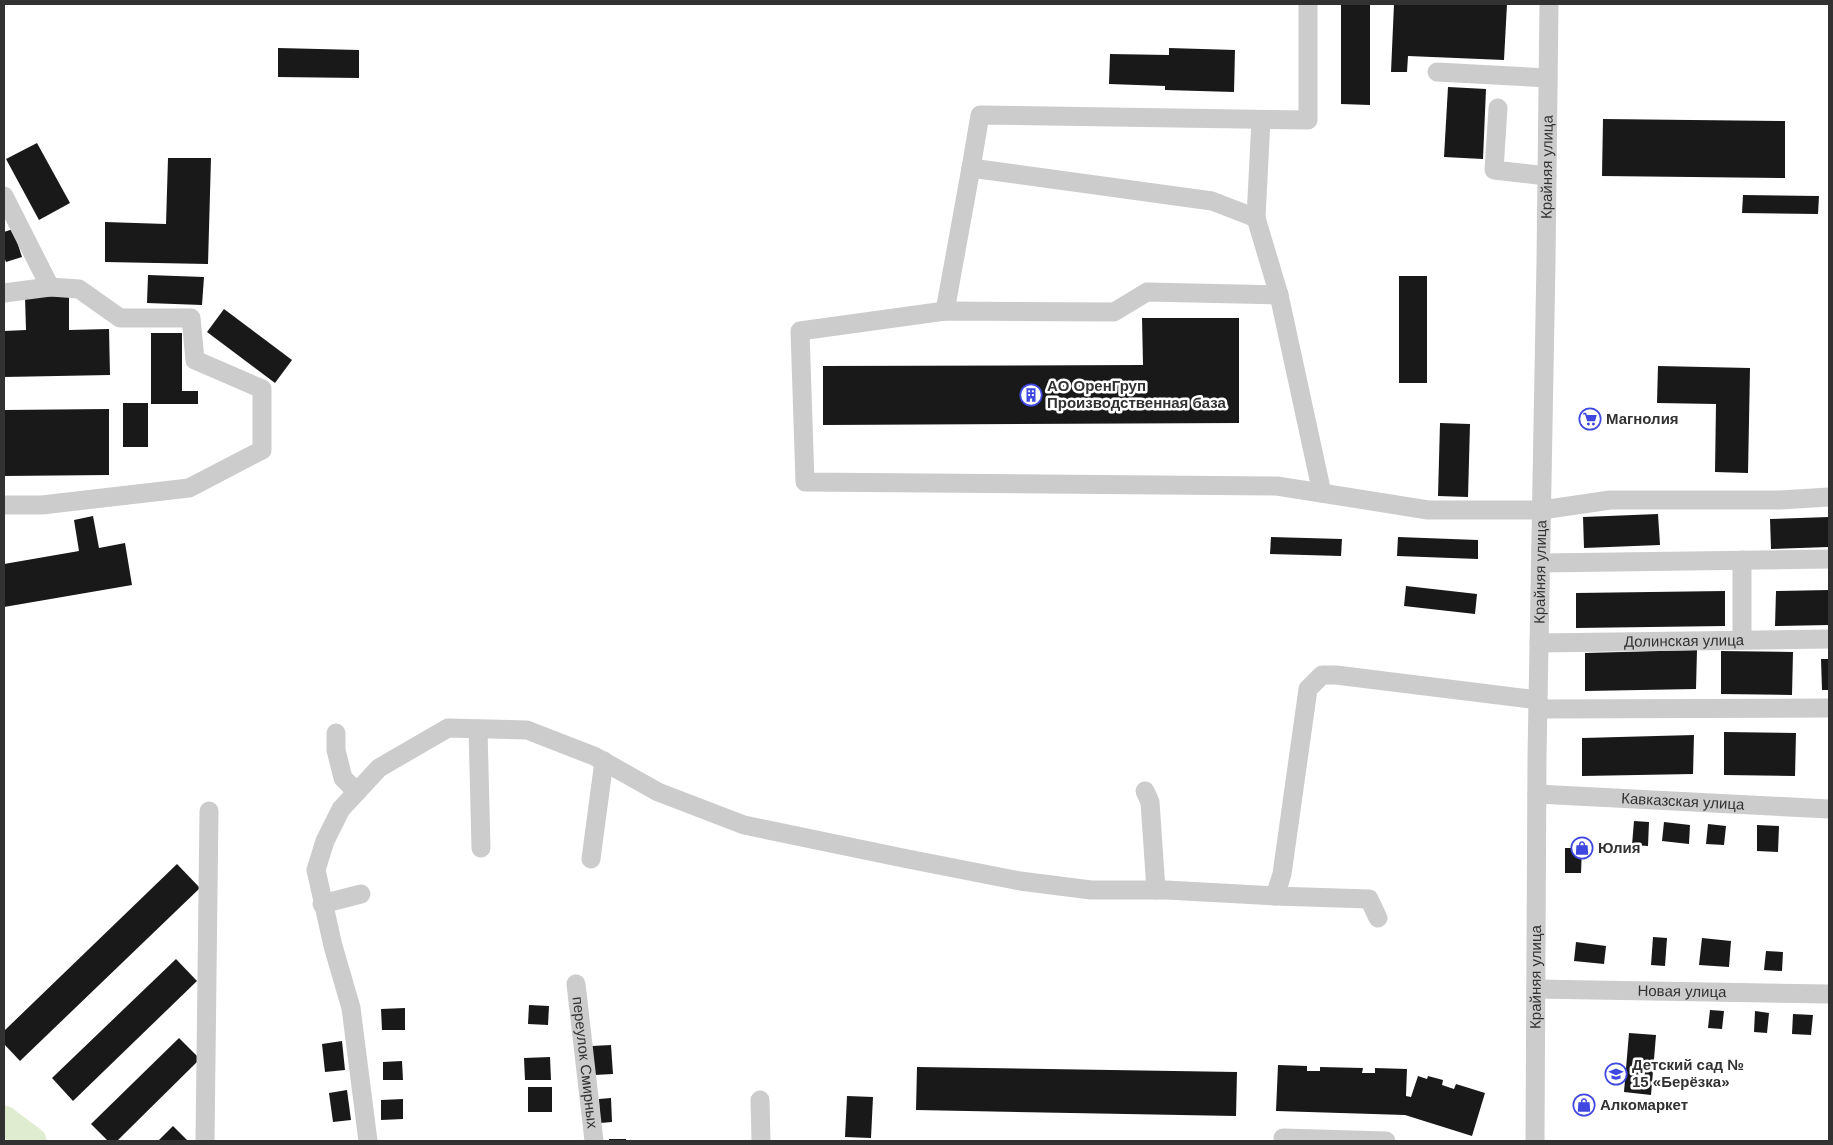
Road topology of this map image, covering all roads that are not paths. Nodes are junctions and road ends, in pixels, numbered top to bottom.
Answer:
1 (1308, 4) edge
2 (1549, 4) edge
3 (1437, 72) dead end
4 (1548, 78) junction
5 (1498, 108) dead end
6 (1261, 120) junction
7 (971, 168) junction
8 (1547, 176) junction
9 (4, 196) edge
10 (1256, 218) junction
11 (50, 287) junction
12 (4, 293) edge
13 (1279, 295) junction
14 (945, 311) junction
15 (1322, 493) junction
16 (1829, 497) edge
17 (4, 505) edge
18 (1542, 510) junction
19 (1829, 559) edge
20 (1742, 560) junction
21 (1541, 563) junction
22 (1829, 638) edge
23 (1742, 640) junction
24 (1539, 644) junction
25 (1538, 704) junction
26 (1829, 708) edge
27 (478, 729) junction
28 (336, 733) dead end
29 (604, 762) junction
30 (1145, 790) dead end
31 (357, 792) junction
32 (1537, 794) junction
33 (1829, 809) edge
34 (209, 811) dead end
35 (481, 848) dead end
36 (591, 859) dead end
37 (1156, 890) junction
38 (360, 894) dead end
39 (1275, 896) junction
40 (322, 904) junction
41 (1378, 918) dead end
42 (576, 984) dead end
43 (1536, 989) junction
44 (1829, 994) edge
45 (760, 1100) dead end
46 (1283, 1138) dead end
47 (205, 1141) edge
48 (368, 1141) edge
49 (594, 1141) edge
50 (762, 1141) edge
51 (1386, 1141) edge
52 (1535, 1141) edge

1 - 6 street
2 - 4 street, Крайняя улица
3 - 4 street
4 - 8 street, Крайняя улица
5 - 8 street
6 - 7 street
6 - 10 street
7 - 10 street
7 - 14 street
8 - 18 street, Крайняя улица
9 - 11 street
10 - 13 street
11 - 12 street
11 - 17 street
13 - 14 street
13 - 15 street
14 - 15 street
15 - 18 street
16 - 18 street
18 - 21 street, Крайняя улица
19 - 20 street
20 - 21 street
20 - 23 street
21 - 24 street, Крайняя улица
22 - 23 street, Долинская улица
23 - 24 street, Долинская улица
24 - 25 street, Крайняя улица
25 - 26 street
25 - 32 street, Крайняя улица
25 - 39 street
27 - 29 street
27 - 31 street
27 - 35 street
28 - 31 street
29 - 36 street
29 - 37 street
30 - 37 street
31 - 40 street
32 - 33 street, Кавказская улица
32 - 43 street, Крайняя улица
34 - 47 street
37 - 39 street
38 - 40 street
39 - 41 street
40 - 48 street
42 - 49 street, переулок Смирных
43 - 44 street, Новая улица
43 - 52 street, Крайняя улица
45 - 50 street
46 - 51 street

